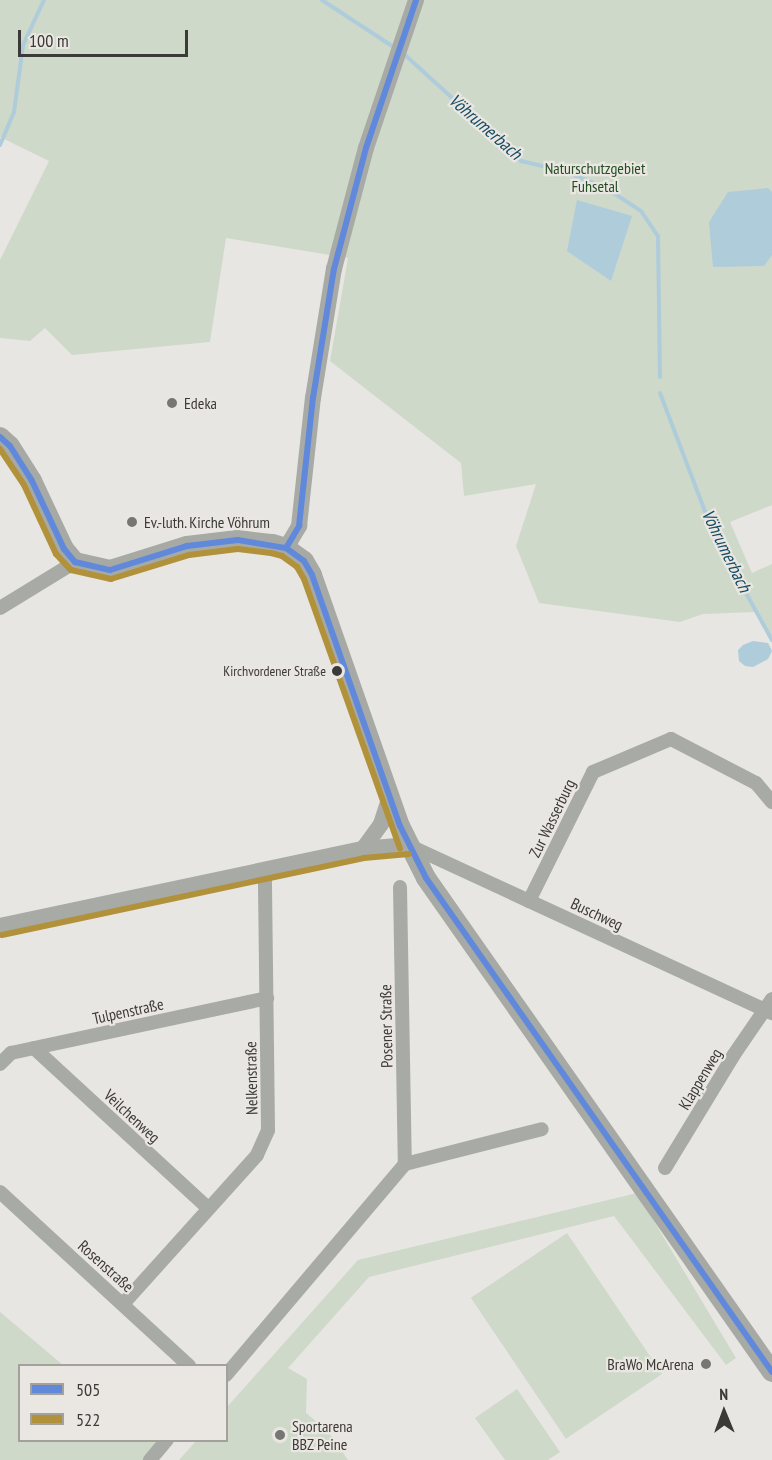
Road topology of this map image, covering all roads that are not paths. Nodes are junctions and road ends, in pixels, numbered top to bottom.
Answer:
1 (416, 0) edge
2 (0, 437) edge
3 (286, 548) junction
4 (75, 562) junction
5 (0, 608) edge
6 (390, 796) junction
7 (772, 802) edge
8 (408, 845) junction
9 (363, 849) junction
10 (265, 870) junction
11 (400, 887) dead end
12 (529, 901) junction
13 (0, 926) edge
14 (267, 998) junction
15 (769, 1007) edge
16 (34, 1048) junction
17 (0, 1064) edge
18 (542, 1129) dead end
19 (405, 1164) junction
20 (665, 1168) dead end
21 (0, 1192) edge
22 (207, 1207) junction
23 (123, 1304) junction
24 (188, 1364) edge
25 (772, 1372) edge
26 (228, 1373) edge
27 (165, 1442) edge
28 (150, 1460) edge

1 - 3 street
2 - 4 main road
3 - 4 main road
3 - 6 main road
4 - 5 street
6 - 8 main road
6 - 9 street
7 - 12 street, Zur Wasserburg
8 - 9 street
8 - 12 street, Buschweg
8 - 25 main road
9 - 10 street
10 - 13 street
10 - 14 street, Nelkenstraße
11 - 19 street, Posener Straße
12 - 15 street, Buschweg
14 - 16 street, Tulpenstraße
14 - 22 street, Nelkenstraße
15 - 20 street, Klappenweg
16 - 17 street, Tulpenstraße
16 - 22 street, Veilchenweg
18 - 19 street
19 - 26 street
21 - 23 street, Rosenstraße
22 - 23 street, Nelkenstraße
23 - 24 street, Rosenstraße
27 - 28 street

